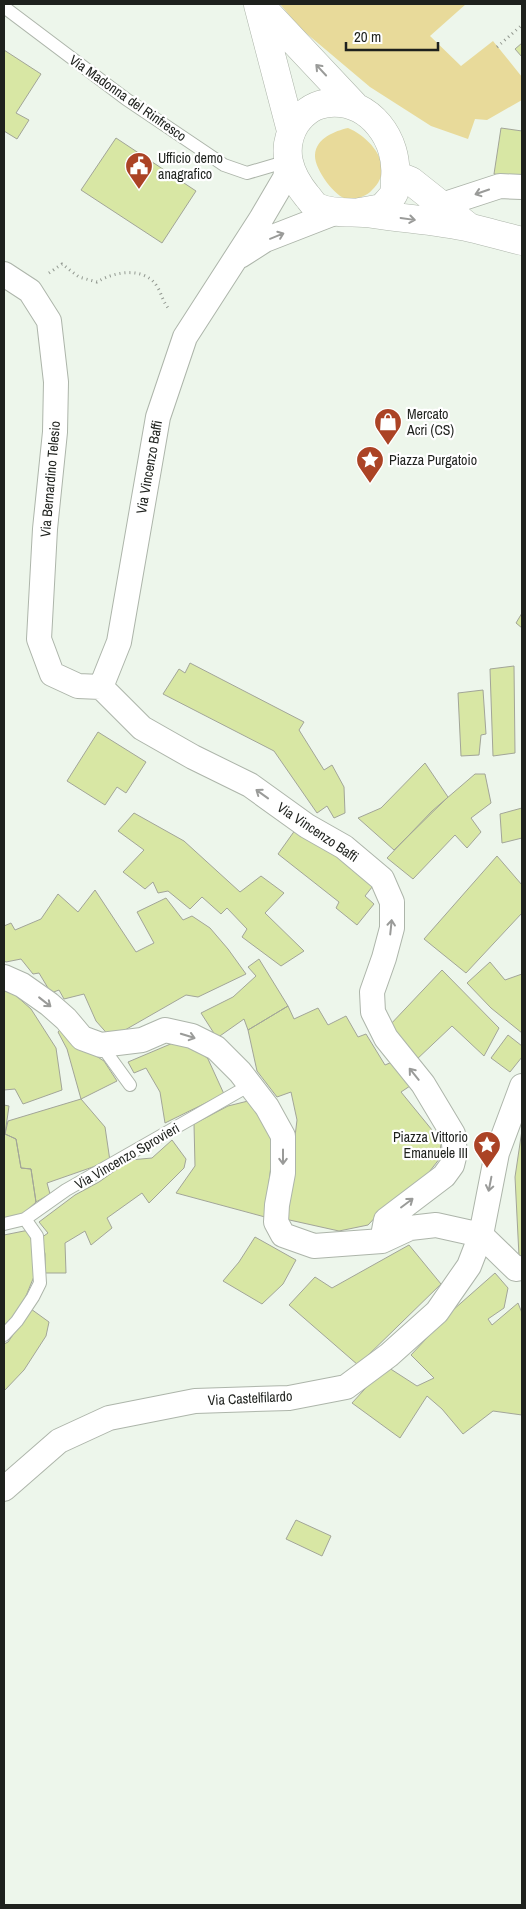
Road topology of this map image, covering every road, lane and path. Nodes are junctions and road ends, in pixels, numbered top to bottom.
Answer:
1 (258, 4) edge
2 (4, 7) edge
3 (522, 25) edge
4 (497, 47) dead end
5 (354, 105) junction
6 (291, 131) junction
7 (288, 161) junction
8 (396, 175) junction
9 (522, 187) edge
10 (442, 205) junction
11 (348, 212) junction
12 (470, 228) junction
13 (522, 241) edge
14 (234, 260) junction
15 (4, 274) edge
16 (27, 289) junction
17 (190, 328) junction
18 (101, 687) junction
19 (4, 977) edge
20 (101, 1045) junction
21 (130, 1085) dead end
22 (250, 1085) junction
23 (522, 1087) edge
24 (25, 1219) junction
25 (4, 1224) edge
26 (480, 1235) junction
27 (382, 1241) junction
28 (519, 1268) edge
29 (4, 1335) edge
30 (4, 1489) edge

5 -> 1 main road
1 - 6 main road
2 - 7 lane, Via Madonna del Rinfresco
3 - 4 path
5 - 6 main road
5 - 8 main road
6 - 7 main road
7 - 11 main road
7 - 14 street, Via Vincenzo Baffi
8 - 10 main road
8 - 11 main road
9 -> 10 street
10 - 12 main road
11 -> 12 main road
14 -> 11 street
12 - 13 main road
14 - 17 street, Via Vincenzo Baffi
15 - 16 street, Via Bernardino Telesio
16 - 17 path
16 - 18 street, Via Bernardino Telesio
17 - 18 street, Via Vincenzo Baffi
27 -> 18 street, Via Vincenzo Baffi
19 -> 20 street
20 - 21 lane
20 -> 22 street
22 - 24 lane, Via Vincenzo Sprovieri
22 -> 27 street
23 -> 26 street
24 - 25 lane, Via Vincenzo Sprovieri
24 - 29 lane
26 - 27 street
26 - 28 street
26 - 30 street, Via Castelfilardo

